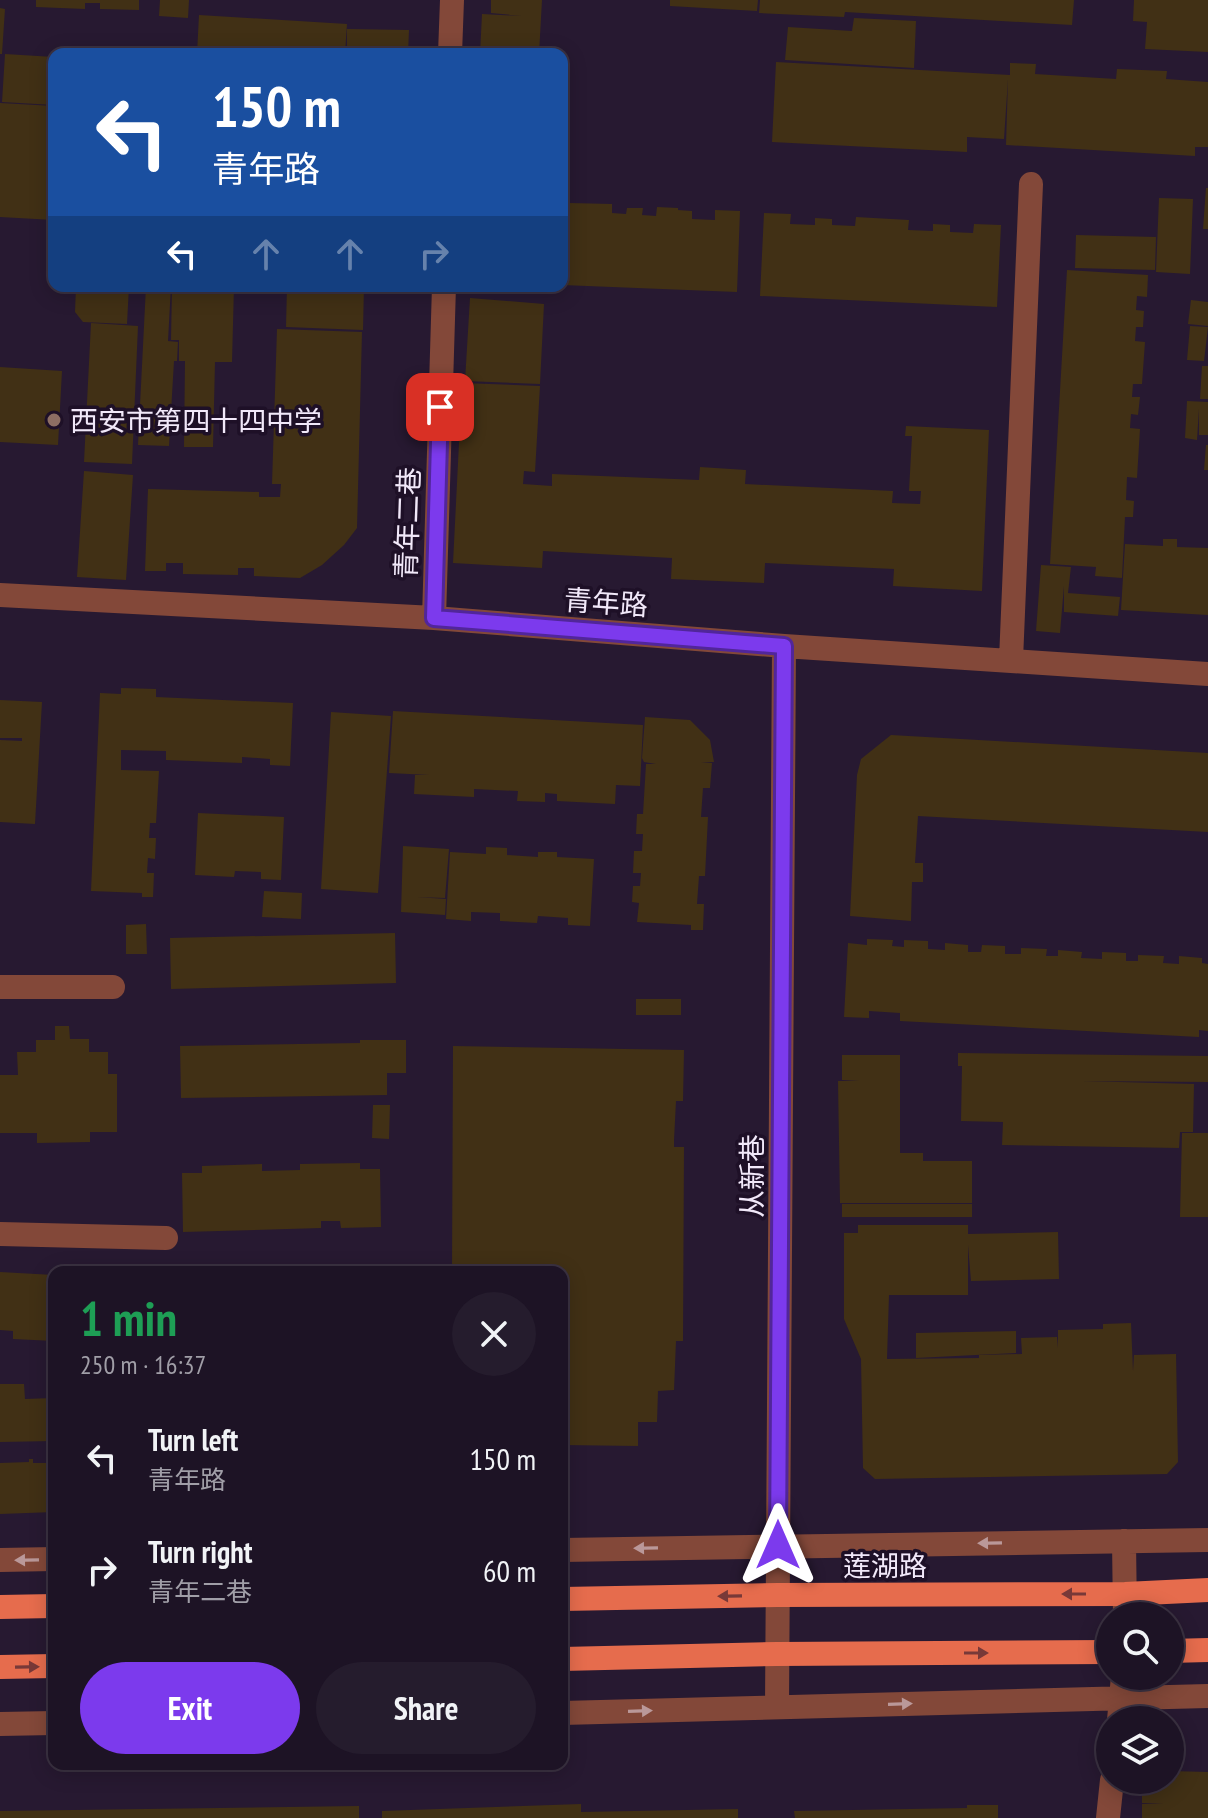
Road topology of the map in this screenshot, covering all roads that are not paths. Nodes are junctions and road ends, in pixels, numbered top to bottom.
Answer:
1 (452, 0) edge
2 (450, 48) edge
3 (1031, 184) dead end
4 (444, 292) edge
5 (0, 595) edge
6 (434, 618) junction
7 (784, 646) junction
8 (1011, 660) junction
9 (1208, 674) edge
10 (0, 987) edge
11 (113, 987) dead end
12 (0, 1234) edge
13 (166, 1238) dead end
14 (1208, 1540) edge
15 (1124, 1541) junction
16 (778, 1545) junction
17 (568, 1550) edge
18 (48, 1559) edge
19 (0, 1560) edge
20 (1208, 1590) edge
21 (778, 1595) junction
22 (568, 1599) edge
23 (1125, 1602) edge
24 (1142, 1602) edge
25 (1096, 1604) edge
26 (48, 1606) edge
27 (0, 1607) edge
28 (1208, 1650) edge
29 (1184, 1651) edge
30 (1096, 1652) edge
31 (777, 1654) junction
32 (568, 1659) edge
33 (48, 1666) edge
34 (0, 1667) edge
35 (1208, 1696) edge
36 (1121, 1698) edge
37 (777, 1707) junction
38 (568, 1713) edge
39 (48, 1723) edge
40 (0, 1724) edge
41 (1111, 1794) edge
42 (1108, 1818) edge

1 - 2 street
3 - 8 street
4 - 6 street, 青年二巷
5 - 6 street, 青年路
6 - 7 street, 青年路
7 - 8 street, 青年路
7 - 16 street, 从新巷
8 - 9 street, 青年路
10 - 11 street
12 - 13 street
14 - 15 street
15 -> 16 street
15 - 23 street
16 -> 17 street
16 - 21 street, 从新巷
18 -> 19 street
20 - 24 main road, 莲湖路
21 -> 22 main road, 莲湖路
25 -> 21 main road, 莲湖路
21 - 31 street, 从新巷
26 - 27 main road
28 - 29 main road
31 -> 30 main road
31 - 32 main road
31 - 37 street, 从新巷
34 -> 33 main road
35 - 36 street
37 -> 36 street
38 -> 37 street
39 - 40 street
41 - 42 street

